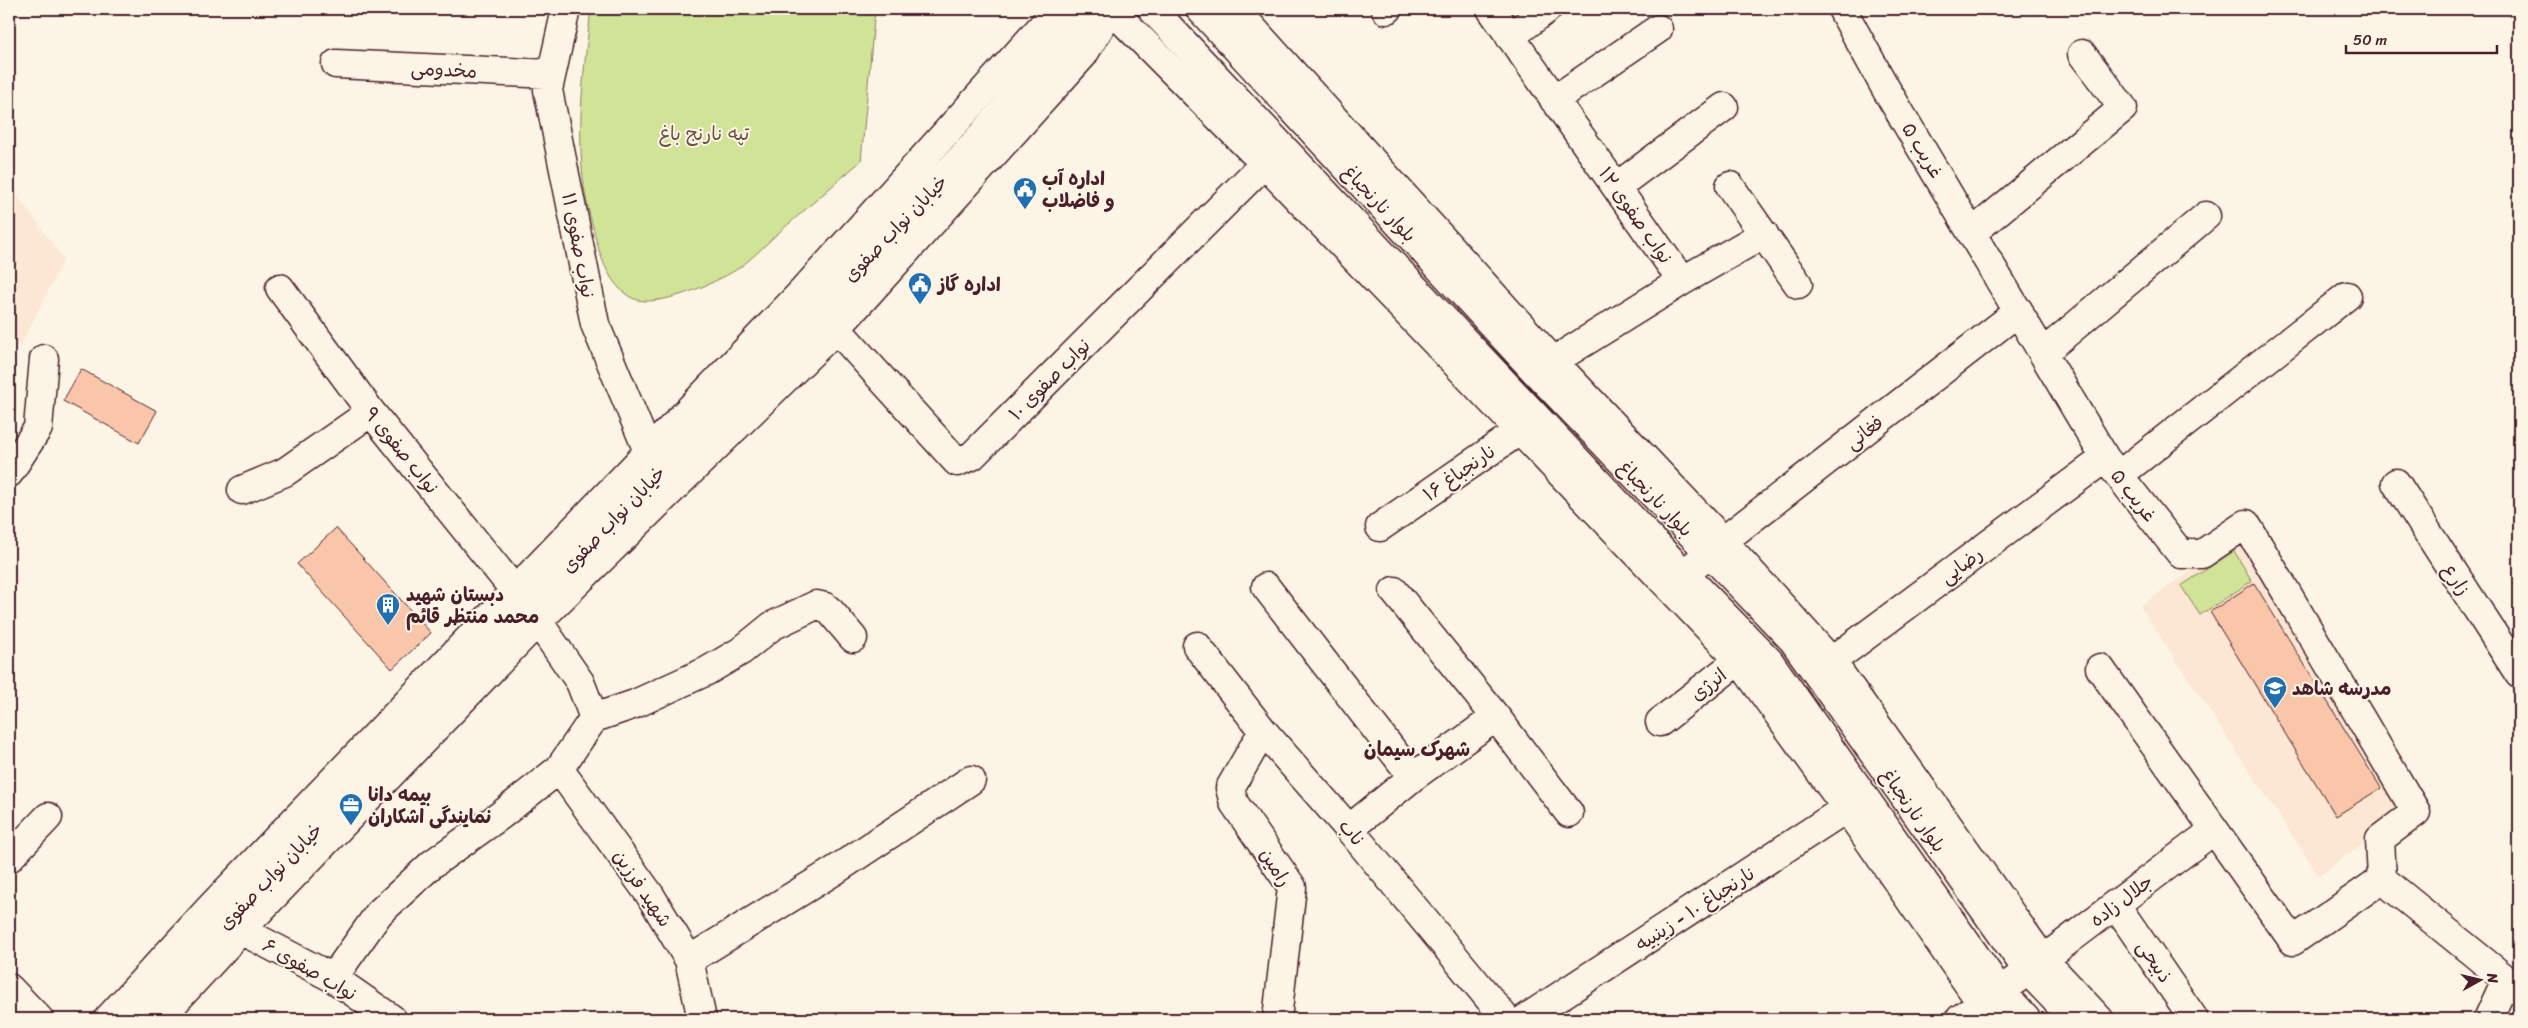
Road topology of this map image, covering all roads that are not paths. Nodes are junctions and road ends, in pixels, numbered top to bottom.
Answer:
1 (566, 9) edge
2 (1052, 9) edge
3 (1080, 9) edge
4 (1152, 9) edge
5 (1200, 9) edge
6 (1236, 9) edge
7 (1491, 9) edge
8 (1547, 9) edge
9 (1842, 9) edge
10 (1658, 28) dead end
11 (1510, 37) junction
12 (2082, 54) dead end
13 (336, 64) dead end
14 (551, 74) junction
15 (1554, 100) junction
16 (1724, 107) dead end
17 (1273, 154) junction
18 (1730, 186) dead end
19 (1616, 187) junction
20 (2206, 216) dead end
21 (1973, 232) junction
22 (1764, 234) junction
23 (1682, 281) junction
24 (1798, 284) dead end
25 (280, 288) dead end
26 (2347, 296) dead end
27 (818, 309) junction
28 (2020, 311) junction
29 (836, 329) junction
30 (2043, 353) junction
31 (44, 359) dead end
32 (1544, 366) junction
33 (371, 412) junction
34 (1529, 424) junction
35 (653, 462) junction
36 (2112, 467) junction
37 (9, 473) edge
38 (2396, 483) dead end
39 (242, 490) dead end
40 (1380, 527) dead end
41 (1716, 547) junction
42 (1684, 574) junction
43 (1266, 587) dead end
44 (1394, 591) dead end
45 (528, 607) junction
46 (853, 638) dead end
47 (1197, 646) dead end
48 (1747, 653) junction
49 (1824, 667) junction
50 (2100, 668) dead end
51 (2519, 674) edge
52 (1496, 717) junction
53 (594, 718) junction
54 (1660, 722) dead end
55 (1263, 731) junction
56 (559, 769) junction
57 (1413, 777) junction
58 (971, 780) dead end
59 (1856, 803) junction
60 (1569, 814) dead end
61 (48, 817) dead end
62 (1349, 829) junction
63 (2214, 830) junction
64 (9, 858) edge
65 (2382, 879) junction
66 (2115, 904) junction
67 (233, 926) junction
68 (689, 960) junction
69 (2036, 965) junction
70 (333, 978) junction
71 (9, 988) edge
72 (2515, 990) edge
73 (1993, 1005) edge
74 (39, 1019) edge
75 (108, 1019) edge
76 (133, 1019) edge
77 (159, 1019) edge
78 (392, 1019) edge
79 (702, 1019) edge
80 (1277, 1019) edge
81 (1506, 1019) edge
82 (1525, 1019) edge
83 (1960, 1019) edge
84 (2026, 1019) edge
85 (2074, 1019) edge
86 (2099, 1019) edge
87 (2194, 1019) edge
88 (2488, 1019) edge
89 (2509, 1019) edge

1 - 14 street, نواب صفوی ۱۱
2 - 35 street
3 - 27 street, خیابان نواب صفوی
4 - 17 street, بلوار نارنجباغ
5 - 32 street, بلوار نارنجباغ
6 - 32 street
7 - 11 street, نواب صفوی ۱۲
8 - 11 street
9 - 21 street, غریب ۵
10 - 15 street
11 - 15 street, نواب صفوی ۱۲
12 - 21 street
13 - 14 street, مخدومی
14 - 35 street, نواب صفوی ۱۱
15 - 19 street, نواب صفوی ۱۲
16 - 19 street
17 - 29 street, نواب صفوی ۱۰
17 - 29 street
17 - 34 street, بلوار نارنجباغ
18 - 22 street
19 - 23 street, نواب صفوی ۱۲
20 - 30 street
21 - 28 street, غریب ۵
22 - 23 street
22 - 24 street
23 - 32 street, نواب صفوی ۱۲
25 - 33 street, نواب صفوی ۹
26 - 36 street, رضایی
27 - 29 street, نواب صفوی ۱۰
27 - 35 street, خیابان نواب صفوی
28 - 30 street, غریب ۵
28 - 41 street, فغانی
29 - 45 street
30 - 36 street, غریب ۵
31 - 37 street
32 - 41 street, بلوار نارنجباغ
33 - 39 street
33 - 45 street, نواب صفوی ۹
34 - 40 street, نارنجباغ ۱۶
34 - 42 street, بلوار نارنجباغ
34 - 48 street
35 - 45 street, خیابان نواب صفوی
36 - 49 street, رضایی
36 - 65 street, غریب ۵
38 - 51 street, زارع
41 - 42 street, فغانی
41 - 49 street, بلوار نارنجباغ
42 - 48 street, بلوار نارنجباغ
43 - 57 street
44 - 52 street
45 - 53 street, نواب صفوی ۹
45 - 67 street, خیابان نواب صفوی
45 - 75 street
46 - 53 street
47 - 55 street, ناب
48 - 54 street, انرژی
48 - 59 street, بلوار نارنجباغ
49 - 69 street, بلوار نارنجباغ
50 - 63 street
52 - 57 street
52 - 60 street
53 - 56 street
55 - 62 street, ناب
55 - 80 street, رامین
56 - 68 street, شهید فرزین
56 - 70 street
57 - 62 street
58 - 68 street
59 - 73 street, بلوار نارنجباغ
59 - 82 street, نارنجباغ ۱۰ - زینبیه
61 - 64 street
62 - 81 street, ناب
63 - 65 street
63 - 66 street, جلال زاده
65 - 72 street
66 - 69 street, جلال زاده
66 - 87 street, ذبیحی
67 - 70 street, نواب صفوی ۶
67 - 76 street, خیابان نواب صفوی
67 - 77 street
68 - 79 street, شهید فرزین
69 - 73 street, جلال زاده
69 - 85 street, بلوار نارنجباغ
69 - 86 street
70 - 78 street, نواب صفوی ۶
71 - 74 street
72 - 88 street
72 - 89 street
73 - 83 street
73 - 84 street, بلوار نارنجباغ

